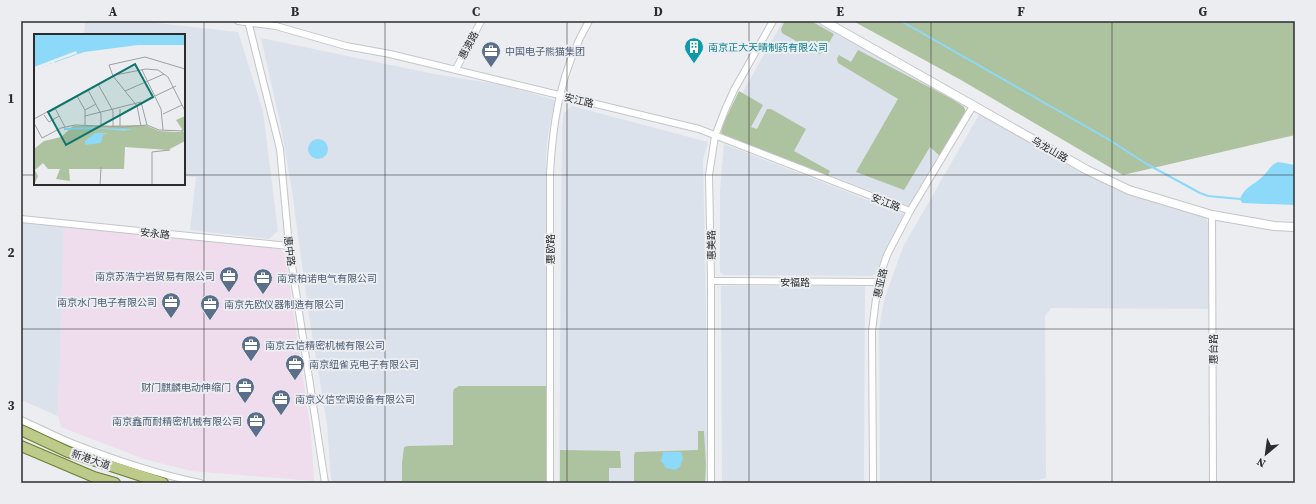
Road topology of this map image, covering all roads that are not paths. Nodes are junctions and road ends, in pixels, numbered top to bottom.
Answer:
1 (238, 21) edge
2 (248, 21) edge
3 (481, 21) edge
4 (589, 21) edge
5 (773, 21) edge
6 (824, 21) edge
7 (456, 69) junction
8 (559, 95) junction
9 (974, 106) junction
10 (715, 136) junction
11 (910, 211) junction
12 (1212, 215) junction
13 (21, 219) edge
14 (1295, 227) edge
15 (289, 246) junction
16 (712, 281) junction
17 (878, 282) junction
18 (21, 420) edge
19 (21, 430) edge
20 (21, 446) edge
21 (115, 483) edge
22 (163, 483) edge
23 (200, 483) edge
24 (325, 483) edge
25 (550, 483) edge
26 (711, 483) edge
27 (873, 483) edge
28 (1213, 483) edge

1 - 2 street, 安江路
2 - 7 street, 安江路
2 - 15 street, 惠中路
3 - 7 street, 惠澳路
4 - 8 street, 惠欧路
5 - 10 street, 惠美路
6 - 9 street, 乌龙山路
7 - 8 street, 安江路
8 - 10 street, 安江路
8 - 25 street, 惠欧路
9 - 11 street, 惠亚路
9 - 12 street, 乌龙山路
10 - 11 street, 安江路
10 - 16 street, 惠美路
11 - 17 street, 惠亚路
12 - 14 street, 乌龙山路
12 - 28 street, 惠台路
13 - 15 street, 安永路
15 - 24 street, 惠中路
16 - 17 street, 安福路
16 - 26 street, 惠美路
17 - 27 street, 惠亚路
18 - 23 street
19 - 22 main road, 新港大道
20 - 21 main road, 新港大道

